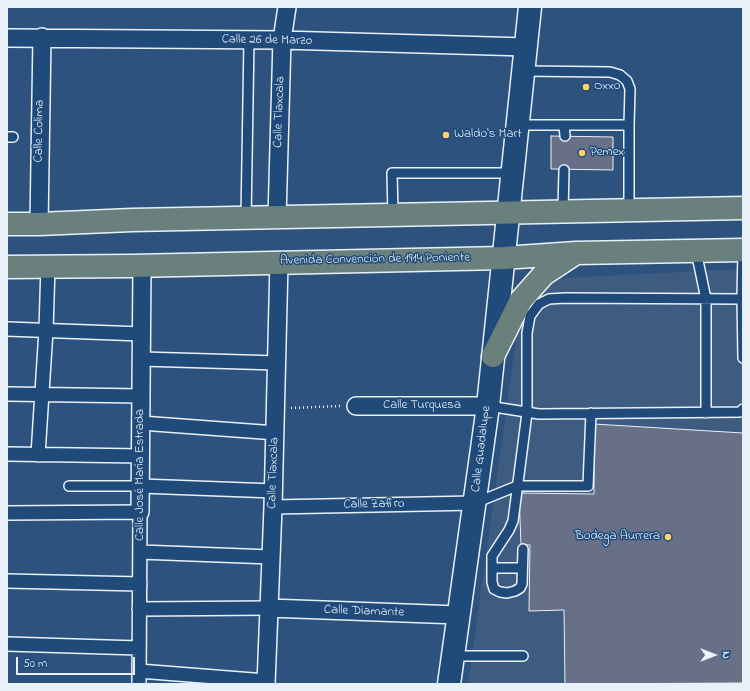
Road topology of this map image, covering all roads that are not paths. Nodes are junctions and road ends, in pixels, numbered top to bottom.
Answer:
1 (287, 7) edge
2 (530, 7) edge
3 (7, 38) edge
4 (42, 38) junction
5 (249, 40) junction
6 (282, 40) junction
7 (526, 47) junction
8 (524, 70) junction
9 (518, 125) junction
10 (564, 125) junction
11 (629, 125) junction
12 (565, 136) dead end
13 (564, 170) dead end
14 (513, 173) junction
15 (743, 208) edge
16 (629, 210) junction
17 (563, 211) junction
18 (508, 212) junction
19 (393, 215) junction
20 (277, 218) junction
21 (246, 219) junction
22 (7, 224) edge
23 (39, 224) junction
24 (743, 250) edge
25 (696, 251) junction
26 (576, 253) junction
27 (503, 258) junction
28 (279, 262) junction
29 (48, 266) junction
30 (142, 266) junction
31 (7, 267) edge
32 (706, 299) junction
33 (742, 299) junction
34 (7, 330) edge
35 (46, 330) junction
36 (142, 334) junction
37 (493, 356) junction
38 (743, 358) edge
39 (142, 359) junction
40 (277, 363) junction
41 (7, 394) edge
42 (42, 394) junction
43 (141, 396) junction
44 (356, 406) road end
45 (488, 406) junction
46 (743, 409) edge
47 (527, 413) junction
48 (591, 413) junction
49 (706, 413) junction
50 (141, 423) junction
51 (276, 433) junction
52 (7, 454) edge
53 (38, 455) junction
54 (141, 456) junction
55 (69, 486) dead end
56 (140, 486) junction
57 (517, 486) junction
58 (274, 499) junction
59 (475, 503) junction
60 (140, 512) junction
61 (7, 513) edge
62 (523, 549) dead end
63 (140, 552) junction
64 (271, 557) junction
65 (492, 568) junction
66 (522, 568) junction
67 (7, 581) edge
68 (140, 584) junction
69 (269, 608) junction
70 (140, 609) junction
71 (458, 615) junction
72 (7, 644) edge
73 (139, 648) junction
74 (453, 656) junction
75 (523, 656) dead end
76 (139, 671) junction
77 (266, 682) edge
78 (139, 684) edge
79 (449, 684) edge

1 - 6 street, Calle Tlaxcala
2 - 7 street, Calle Guadalupe
3 - 4 street, Calle 26 de Marzo
4 - 5 street, Calle 26 de Marzo
4 - 23 street, Calle Colima
5 - 6 street, Calle 26 de Marzo
5 - 21 lane
6 - 7 street, Calle 26 de Marzo
6 - 20 street, Calle Tlaxcala
7 - 8 street, Calle Guadalupe
8 - 9 street, Calle Guadalupe
8 - 11 lane
9 - 10 lane
9 - 14 street, Calle Guadalupe
10 - 11 lane
10 - 12 lane
11 - 16 lane
13 - 17 lane
14 - 18 street, Calle Guadalupe
14 - 19 lane
15 - 16 main road
16 - 17 main road
17 - 18 main road
18 - 19 main road
18 - 27 street, Calle Guadalupe
19 - 20 main road
20 - 21 main road
21 - 23 main road
22 - 23 main road
24 - 25 main road, Avenida Convención de 1914 Poniente
24 - 33 lane
25 - 26 main road, Avenida Convención de 1914 Poniente
25 - 32 lane
26 - 27 main road, Avenida Convención de 1914 Poniente
26 - 37 main road
27 - 28 main road, Avenida Convención de 1914 Poniente
27 - 37 street, Calle Guadalupe
28 - 30 main road, Avenida Convención de 1914 Poniente
28 - 40 street, Calle Tlaxcala
29 - 30 main road, Avenida Convención de 1914 Poniente
29 - 31 main road, Avenida Convención de 1914 Poniente
29 - 35 street
30 - 36 street, Calle José María Estrada
32 - 33 lane
32 - 47 lane
32 - 49 lane
33 - 38 lane
34 - 35 street
35 - 36 street
35 - 42 street
36 - 39 street, Calle José María Estrada
37 - 45 street, Calle Guadalupe
39 - 40 street
39 - 43 street, Calle José María Estrada
40 - 51 street, Calle Tlaxcala
41 - 42 street
42 - 43 street
42 - 53 street
43 - 50 street, Calle José María Estrada
44 - 45 street, Calle Turquesa
45 - 47 lane
45 - 59 street, Calle Guadalupe
46 - 49 lane
47 - 48 lane
47 - 57 lane
48 - 49 lane
48 - 57 lane
50 - 51 street
50 - 54 street, Calle José María Estrada
51 - 58 street, Calle Tlaxcala
52 - 53 street
53 - 54 street
54 - 56 street, Calle José María Estrada
55 - 56 lane
56 - 58 street, Calle Zafiro
56 - 60 street, Calle José María Estrada
57 - 59 lane
57 - 65 lane
58 - 59 street, Calle Zafiro
58 - 64 street, Calle Tlaxcala
59 - 71 street, Calle Guadalupe
60 - 61 street
60 - 63 street, Calle José María Estrada
62 - 66 lane
63 - 64 street
63 - 68 street, Calle José María Estrada
64 - 69 street, Calle Tlaxcala
65 - 66 lane
65 - 66 lane
67 - 68 street
68 - 70 street, Calle José María Estrada
69 - 70 street
69 - 71 street, Calle Diamante
69 - 77 street, Calle Tlaxcala
70 - 73 street, Calle José María Estrada
71 - 74 street, Calle Guadalupe
72 - 73 street
73 - 76 street, Calle José María Estrada
74 - 75 lane
74 - 79 street, Calle Guadalupe
76 - 77 street
76 - 78 street, Calle José María Estrada

